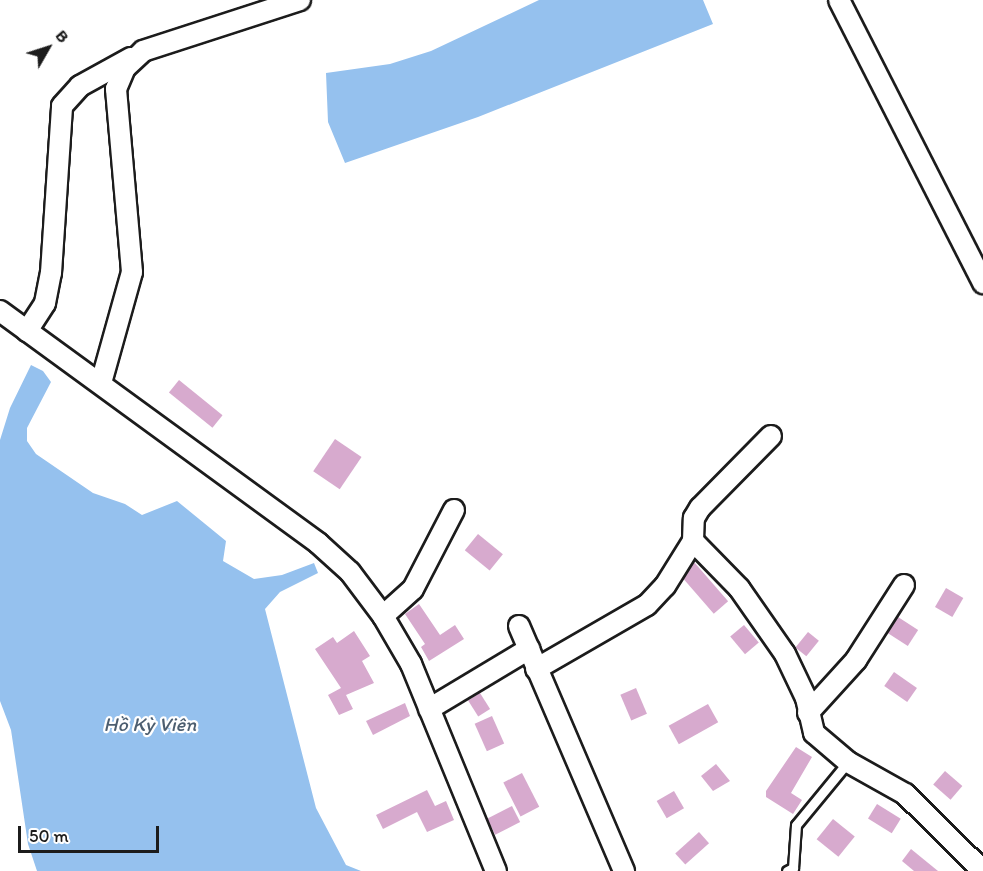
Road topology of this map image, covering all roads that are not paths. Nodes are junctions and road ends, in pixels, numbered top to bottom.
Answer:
1 (300, 0) edge
2 (839, 0) edge
3 (134, 56) junction
4 (983, 283) edge
5 (0, 311) edge
6 (27, 331) junction
7 (101, 383) junction
8 (771, 436) dead end
9 (454, 510) dead end
10 (693, 541) junction
11 (904, 585) dead end
12 (383, 616) junction
13 (519, 626) dead end
14 (529, 649) junction
15 (536, 669) junction
16 (429, 709) junction
17 (808, 713) junction
18 (848, 762) junction
19 (496, 871) edge
20 (624, 871) edge
21 (787, 871) edge
22 (983, 871) edge

1 - 3 street
2 - 4 street
3 - 6 street
3 - 7 street
5 - 6 street
6 - 7 street
7 - 12 street
8 - 10 street
9 - 12 street
10 - 15 street
10 - 17 street
11 - 17 street
12 - 16 street
13 - 14 street
14 - 15 street
14 - 16 street
15 - 20 street
16 - 19 street
17 - 18 street
18 - 21 lane
18 - 22 street

